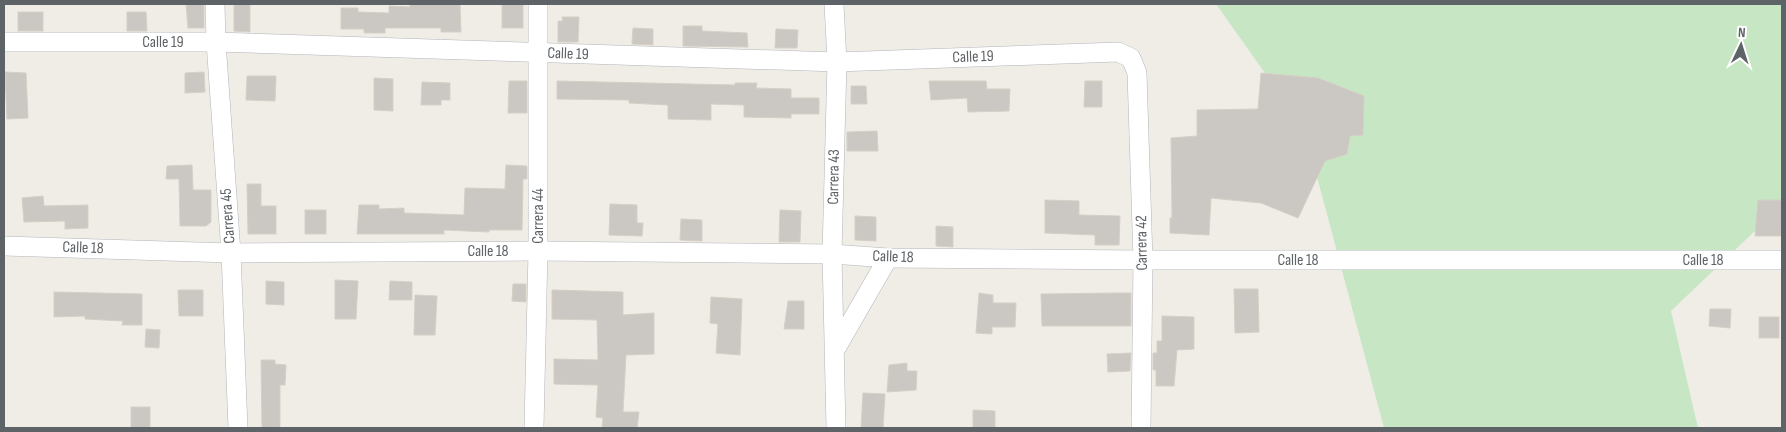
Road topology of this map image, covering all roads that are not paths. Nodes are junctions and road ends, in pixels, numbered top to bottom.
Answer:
1 (215, 4) edge
2 (538, 4) edge
3 (834, 4) edge
4 (4, 42) edge
5 (216, 42) junction
6 (538, 53) junction
7 (1131, 58) joint
8 (837, 62) junction
9 (4, 246) edge
10 (538, 251) junction
11 (231, 253) junction
12 (832, 254) junction
13 (888, 258) junction
14 (1143, 260) junction
15 (1782, 260) edge
16 (835, 350) junction
17 (238, 428) edge
18 (534, 428) edge
19 (836, 428) edge
20 (1141, 428) edge

1 - 5 street, Carrera 45
2 - 6 street, Carrera 44
3 - 8 street, Carrera 43
4 - 5 street, Calle 19
5 - 6 street, Calle 19
5 - 11 street, Carrera 45
6 - 8 street, Calle 19
6 - 10 street, Carrera 44
7 - 8 street, Calle 19
7 - 14 street, Carrera 42
8 - 12 street, Carrera 43
9 - 11 street, Calle 18
10 - 11 street, Calle 18
10 - 12 street, Calle 18
10 - 18 street, Carrera 44
11 - 17 street, Carrera 45
12 - 13 street, Calle 18
12 - 16 street, Carrera 43
13 - 14 street, Calle 18
13 - 16 street
14 - 15 street, Calle 18
14 - 20 street, Carrera 42
16 - 19 street, Carrera 43

